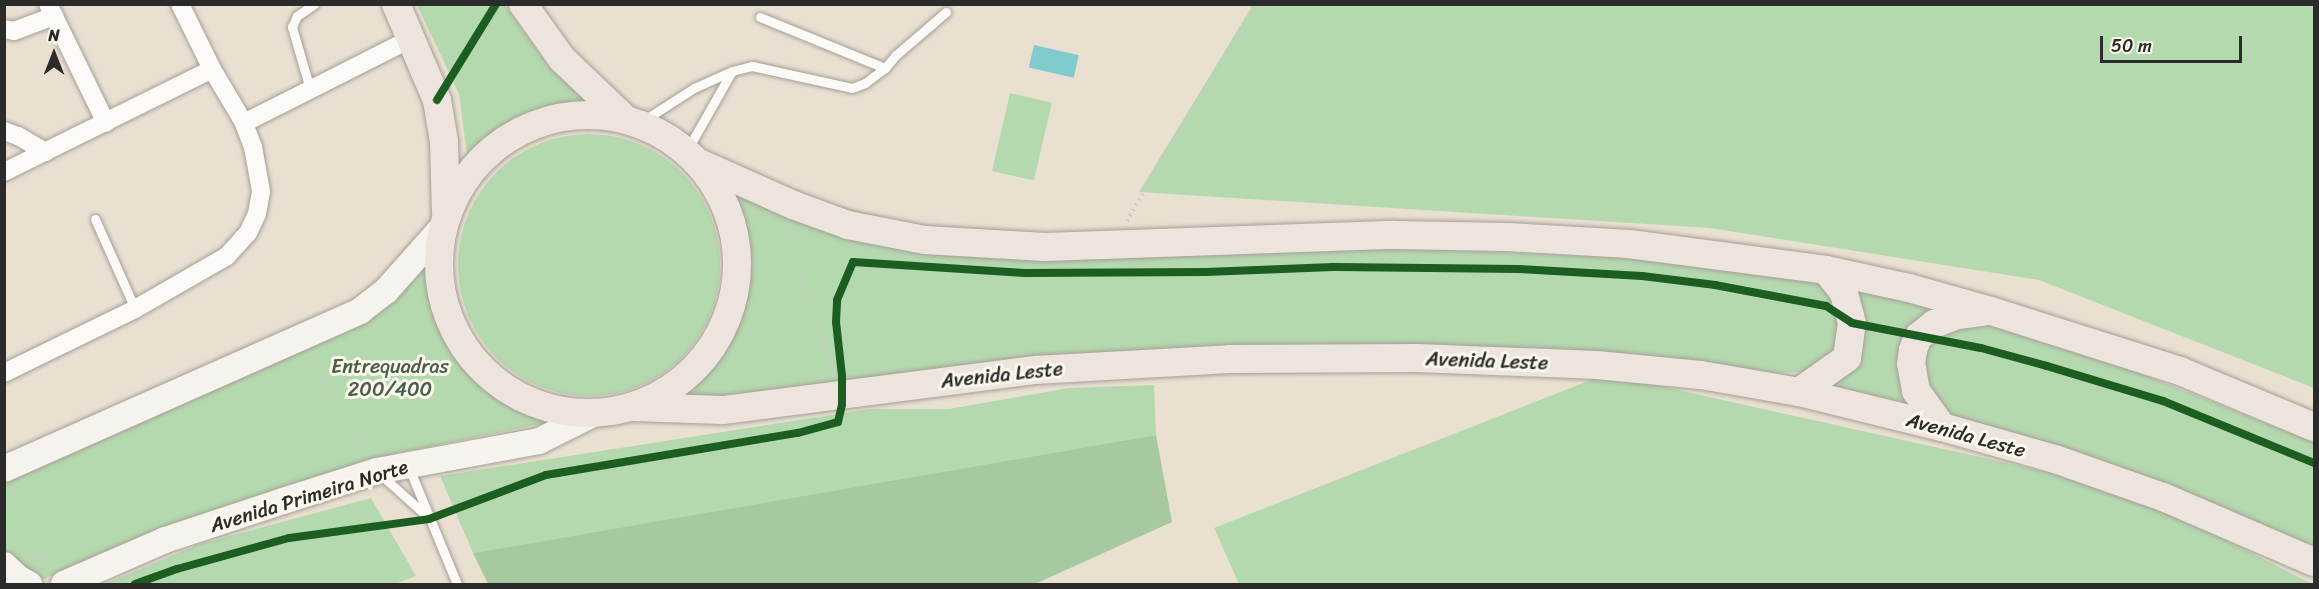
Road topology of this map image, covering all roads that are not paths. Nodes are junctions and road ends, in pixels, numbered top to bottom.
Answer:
1 (180, 4) edge
2 (314, 4) edge
3 (396, 4) edge
4 (523, 4) edge
5 (51, 10) edge
6 (946, 12) dead end
7 (760, 17) dead end
8 (4, 29) edge
9 (412, 38) junction
10 (885, 68) junction
11 (212, 69) junction
12 (732, 71) junction
13 (310, 89) junction
14 (632, 122) junction
15 (106, 123) junction
16 (244, 123) junction
17 (4, 131) edge
18 (46, 152) junction
19 (692, 157) junction
20 (4, 172) edge
21 (95, 219) dead end
22 (444, 221) junction
23 (1826, 270) junction
24 (135, 309) junction
25 (1991, 311) junction
26 (4, 373) edge
27 (1799, 392) junction
28 (633, 407) junction
29 (593, 414) junction
30 (1942, 427) junction
31 (2314, 428) edge
32 (371, 463) junction
33 (408, 465) junction
34 (4, 469) edge
35 (429, 519) junction
36 (2314, 562) edge
37 (4, 565) edge
38 (29, 585) edge
39 (64, 585) edge
40 (457, 585) edge

1 - 11 street
2 - 13 lane
3 - 9 main road
4 - 14 main road
5 - 8 street
5 - 15 street
6 - 10 lane
7 - 10 lane
9 - 13 street
9 - 22 main road
10 - 12 lane
11 - 15 street
11 - 16 street
12 - 14 lane
12 - 19 lane
13 - 16 street
14 - 19 main road
14 - 22 main road
15 - 18 street
16 - 24 street
17 - 18 street
18 - 20 street
19 - 23 main road
19 - 28 main road
21 - 24 lane
22 - 29 main road
22 - 34 main road
23 - 25 main road
23 - 27 main road
24 - 26 street
25 - 30 main road
25 - 31 main road
27 - 28 main road, Avenida Leste
27 - 30 main road, Avenida Leste
28 - 29 main road
29 - 33 main road, Avenida Primeira Norte
30 - 36 main road, Avenida Leste
32 - 33 main road, Avenida Primeira Norte
32 - 35 lane
32 - 39 main road, Avenida Primeira Norte
33 - 35 lane
35 - 40 lane
37 - 38 main road

